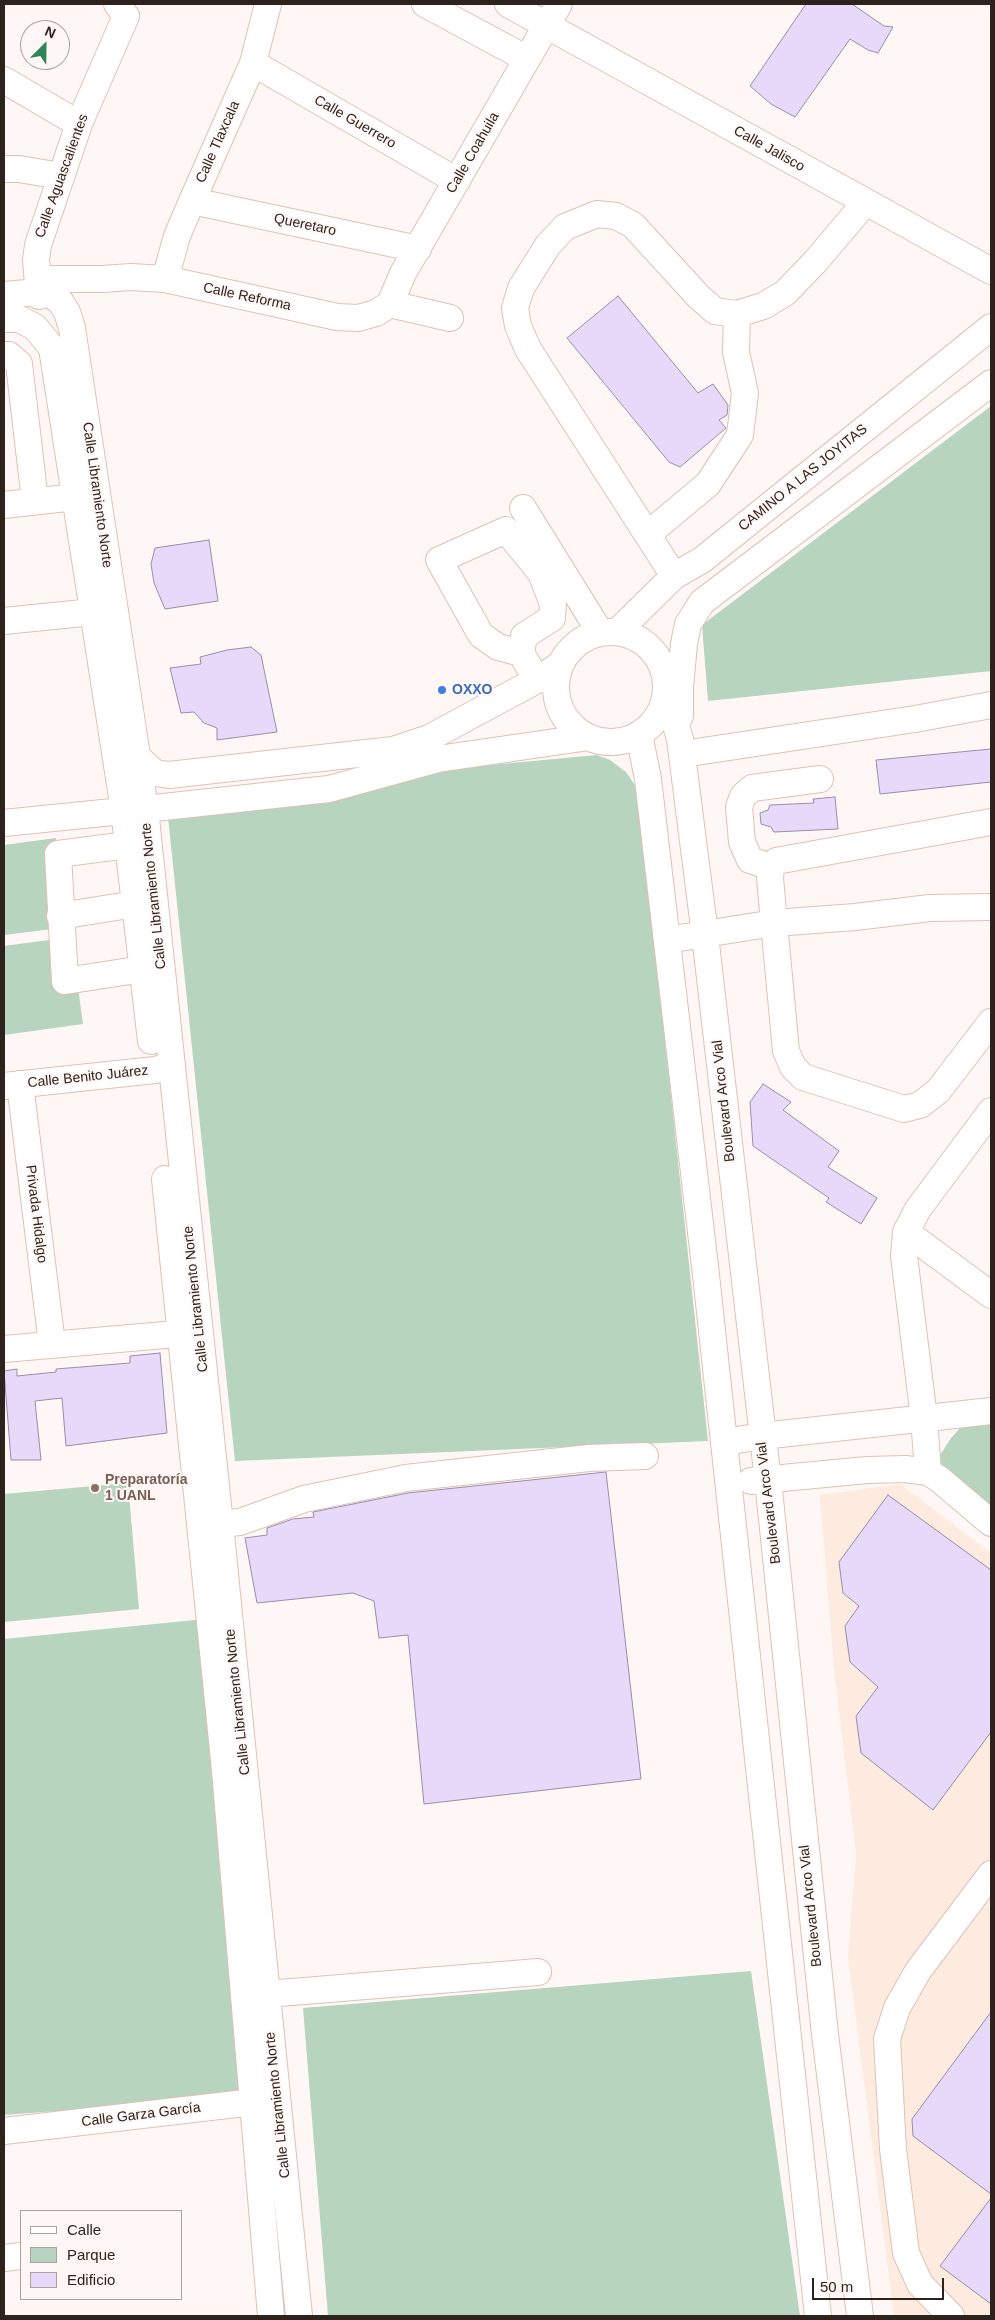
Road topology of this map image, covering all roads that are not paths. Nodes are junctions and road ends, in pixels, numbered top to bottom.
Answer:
1 (117, 4) edge
2 (268, 4) edge
3 (425, 4) edge
4 (508, 4) edge
5 (553, 14) edge
6 (527, 59) junction
7 (253, 63) junction
8 (4, 80) edge
9 (79, 124) junction
10 (4, 169) edge
11 (61, 176) junction
12 (457, 181) junction
13 (192, 201) junction
14 (865, 203) junction
15 (418, 249) junction
16 (991, 271) edge
17 (165, 279) junction
18 (42, 288) junction
19 (4, 295) edge
20 (390, 304) junction
21 (737, 314) junction
22 (450, 318) dead end
23 (4, 319) edge
24 (35, 327) junction
25 (991, 327) edge
26 (4, 355) edge
27 (991, 383) edge
28 (70, 462) junction
29 (32, 470) junction
30 (75, 497) junction
31 (35, 501) junction
32 (4, 505) edge
33 (523, 508) dead end
34 (648, 534) junction
35 (674, 576) junction
36 (93, 612) junction
37 (4, 621) edge
38 (608, 632) junction
39 (522, 653) junction
40 (561, 664) junction
41 (537, 680) junction
42 (666, 692) junction
43 (991, 704) edge
44 (639, 734) junction
45 (589, 737) junction
46 (682, 747) junction
47 (393, 750) junction
48 (136, 756) junction
49 (820, 779) dead end
50 (135, 809) junction
51 (991, 822) edge
52 (4, 823) edge
53 (127, 845) junction
54 (771, 868) junction
55 (135, 904) junction
56 (991, 907) edge
57 (60, 916) junction
58 (774, 923) junction
59 (705, 935) junction
60 (667, 940) junction
61 (143, 969) junction
62 (991, 1022) edge
63 (163, 1068) junction
64 (12, 1085) edge
65 (991, 1111) edge
66 (906, 1232) junction
67 (991, 1295) edge
68 (190, 1333) junction
69 (52, 1344) junction
70 (4, 1349) edge
71 (991, 1411) edge
72 (924, 1418) junction
73 (762, 1436) junction
74 (725, 1442) junction
75 (645, 1456) dead end
76 (928, 1472) junction
77 (768, 1480) junction
78 (730, 1484) junction
79 (991, 1523) edge
80 (220, 1524) junction
81 (991, 1874) edge
82 (251, 1939) junction
83 (538, 1972) dead end
84 (267, 1994) junction
85 (825, 2034) junction
86 (790, 2039) junction
87 (266, 2100) junction
88 (4, 2132) edge
89 (20, 2256) edge
90 (4, 2258) edge
91 (271, 2316) edge
92 (299, 2316) edge
93 (818, 2316) edge
94 (860, 2316) edge
95 (952, 2316) edge

1 - 9 street, Calle Aguascalientes
2 - 7 street, Calle Tlaxcala
3 - 6 street
4 - 5 street, Calle Jalisco
5 - 6 street, Calle Coahuila
5 - 14 street, Calle Jalisco
6 - 12 street, Calle Coahuila
7 - 12 street, Calle Guerrero
7 - 13 street, Calle Tlaxcala
8 - 9 street
9 - 11 street, Calle Aguascalientes
10 - 11 street
11 - 18 street, Calle Aguascalientes
12 - 15 street, Calle Coahuila
13 - 15 street, Queretaro
13 - 17 street, Calle Tlaxcala
14 - 16 street, Calle Jalisco
14 - 21 street
15 - 20 street, Calle Coahuila
17 - 18 street, Calle Reforma
17 - 20 street, Calle Reforma
18 - 19 street, Calle Reforma
18 - 24 street, Calle Aguascalientes
18 - 48 street, Calle Libramiento Norte
20 - 22 street
21 - 34 street
21 - 34 street
23 - 24 street
24 - 28 street, Calle Libramiento Norte
25 - 35 street, CAMINO A LAS JOYITAS
26 - 29 street
27 - 46 street
28 - 29 street
28 - 30 street, Calle Libramiento Norte
29 - 31 street
30 - 31 street
30 - 36 street, Calle Libramiento Norte
31 - 32 street
33 - 38 street
34 - 35 street
35 - 38 street, CAMINO A LAS JOYITAS
36 - 37 street
36 - 50 street, Calle Libramiento Norte
38 - 40 street
38 - 42 street
39 - 39 street
39 - 41 street
40 - 41 street
40 - 45 street
41 - 47 street
42 - 44 street
42 - 46 street, Boulevard Arco Vial
43 - 46 street
44 - 45 street
44 - 60 street
45 - 50 street
46 - 59 street, Boulevard Arco Vial
47 - 48 street
47 - 50 street
48 - 50 street, Calle Libramiento Norte
49 - 54 street
50 - 52 street
50 - 53 street, Calle Libramiento Norte
50 - 63 street, Calle Libramiento Norte
51 - 54 street
53 - 55 street, Calle Libramiento Norte
53 - 57 street
54 - 58 street
55 - 57 street
55 - 61 street, Calle Libramiento Norte
56 - 58 street
57 - 61 street
58 - 59 street
58 - 62 street
59 - 60 street
59 - 73 street, Boulevard Arco Vial
60 - 74 street
61 - 63 street, Calle Libramiento Norte
63 - 64 street, Calle Benito Juárez
63 - 68 street, Calle Libramiento Norte
64 - 69 street, Privada Hidalgo
65 - 66 street
66 - 67 street
66 - 72 street
68 - 69 street
68 - 80 street, Calle Libramiento Norte
68 - 82 street, Calle Libramiento Norte
69 - 70 street
71 - 72 street
72 - 73 street
72 - 76 street
73 - 74 street
73 - 77 street, Boulevard Arco Vial
74 - 78 street
75 - 80 street
76 - 77 street
76 - 79 street
77 - 78 street
77 - 85 street, Boulevard Arco Vial
78 - 86 street
80 - 82 street, Calle Libramiento Norte
81 - 95 street
82 - 84 street, Calle Libramiento Norte
82 - 87 street, Calle Libramiento Norte
83 - 84 street
84 - 87 street, Calle Libramiento Norte
85 - 86 street
85 - 94 street, Boulevard Arco Vial
86 - 93 street
87 - 88 street, Calle Garza García
87 - 91 street, Calle Libramiento Norte
87 - 92 street, Calle Libramiento Norte
89 - 90 street

